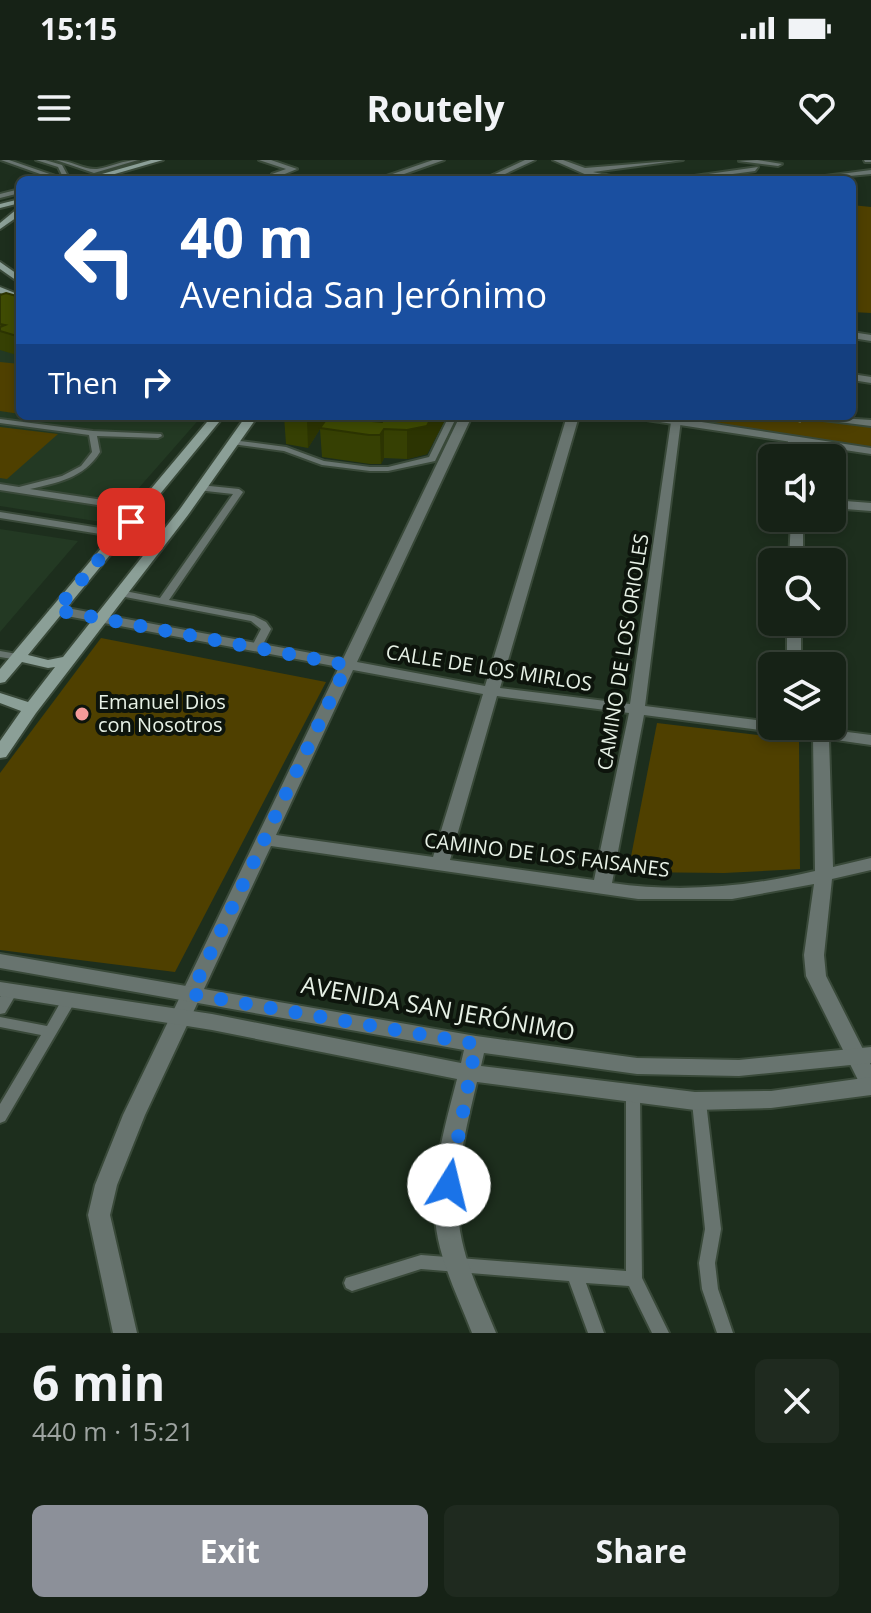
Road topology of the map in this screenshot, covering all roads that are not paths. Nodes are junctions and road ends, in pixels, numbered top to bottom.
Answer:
1 (4, 160) edge
2 (39, 160) edge
3 (59, 160) edge
4 (135, 160) edge
5 (159, 160) edge
6 (171, 160) edge
7 (263, 160) edge
8 (440, 160) edge
9 (531, 160) edge
10 (557, 160) edge
11 (679, 160) edge
12 (737, 160) edge
13 (778, 164) dead end
14 (755, 169) dead end
15 (94, 171) junction
16 (581, 171) junction
17 (871, 172) edge
18 (106, 174) junction
19 (53, 176) edge
20 (64, 176) edge
21 (99, 176) edge
22 (112, 176) edge
23 (275, 176) dead end
24 (391, 176) edge
25 (495, 176) edge
26 (605, 176) edge
27 (701, 176) edge
28 (840, 176) edge
29 (16, 214) edge
30 (0, 227) edge
31 (215, 420) edge
32 (249, 420) edge
33 (451, 420) edge
34 (464, 420) edge
35 (572, 420) edge
36 (665, 420) edge
37 (847, 420) edge
38 (0, 421) edge
39 (677, 422) junction
40 (871, 423) edge
41 (93, 433) junction
42 (158, 436) dead end
43 (794, 441) junction
44 (232, 442) junction
45 (794, 444) edge
46 (871, 451) edge
47 (0, 487) edge
48 (200, 488) junction
49 (19, 489) junction
50 (846, 505) edge
51 (871, 507) edge
52 (143, 509) junction
53 (0, 515) edge
54 (119, 534) junction
55 (120, 593) junction
56 (163, 601) junction
57 (56, 610) junction
58 (100, 618) junction
59 (256, 648) junction
60 (0, 654) edge
61 (19, 657) junction
62 (69, 661) junction
63 (347, 665) junction
64 (0, 679) edge
65 (490, 691) junction
66 (0, 698) edge
67 (30, 710) junction
68 (637, 710) junction
69 (758, 724) edge
70 (846, 737) edge
71 (821, 740) edge
72 (871, 740) edge
73 (0, 753) edge
74 (264, 839) junction
75 (440, 863) junction
76 (871, 864) edge
77 (824, 874) junction
78 (602, 887) junction
79 (0, 961) edge
80 (191, 994) junction
81 (4, 996) edge
82 (69, 1000) junction
83 (181, 1017) junction
84 (0, 1022) edge
85 (51, 1032) junction
86 (476, 1044) junction
87 (864, 1056) edge
88 (470, 1073) junction
89 (871, 1086) edge
90 (633, 1094) junction
91 (699, 1102) junction
92 (0, 1117) edge
93 (458, 1265) junction
94 (575, 1276) junction
95 (634, 1279) junction
96 (352, 1283) dead end
97 (125, 1333) edge
98 (484, 1333) edge
99 (596, 1333) edge
100 (661, 1333) edge
101 (725, 1333) edge

1 - 19 lane
2 - 20 lane
3 - 15 lane
4 - 15 lane
5 - 18 main road
6 - 22 main road
7 - 23 street
8 - 24 street
9 - 25 street
10 - 16 street
11 - 16 street
12 - 13 street
14 - 27 street
15 - 18 lane
16 - 26 street
17 - 28 street
18 - 21 main road
29 - 30 main road
31 - 52 main road
32 - 44 main road
33 - 44 lane
34 - 63 street
35 - 65 street
36 - 39 street
37 - 40 street
38 - 41 lane
39 - 43 street
39 - 68 street, CAMINO DE LOS ORIOLES
41 - 42 lane
41 - 49 lane
43 - 45 street
43 - 46 street
44 - 48 main road
47 - 49 lane
48 - 55 main road
48 - 56 lane
49 - 52 lane
50 - 51 street
52 - 54 main road
53 - 54 lane
54 - 57 main road
55 - 56 lane
55 - 58 main road
56 - 59 lane
57 - 58 street, CALLE DE LOS MIRLOS
57 - 61 main road
58 - 59 street, CALLE DE LOS MIRLOS
58 - 62 main road
59 - 63 street, CALLE DE LOS MIRLOS
60 - 61 lane
61 - 62 main road
61 - 64 main road
62 - 67 main road
63 - 65 street, CALLE DE LOS MIRLOS
63 - 74 street
65 - 68 street, CALLE DE LOS MIRLOS
65 - 75 street
66 - 67 main road
67 - 73 main road
68 - 69 street, CALLE DE LOS MIRLOS
68 - 78 street, CAMINO DE LOS ORIOLES
70 - 72 street, CALLE DE LOS MIRLOS
71 - 77 street
74 - 75 street, CAMINO DE LOS FAISANES
74 - 80 street
75 - 78 street, CAMINO DE LOS FAISANES
76 - 77 street, CAMINO DE LOS FAISANES
77 - 78 street, CAMINO DE LOS FAISANES
77 - 87 street
79 - 80 street, AVENIDA SAN JERÓNIMO
80 - 83 street
80 - 86 street, AVENIDA SAN JERÓNIMO
81 - 82 street
82 - 83 street
82 - 85 lane
83 - 88 street
83 - 97 street
84 - 85 lane
85 - 92 lane
86 - 87 street, AVENIDA SAN JERÓNIMO
86 - 88 street
87 - 89 street
88 - 90 street
88 - 93 street
89 - 91 street
90 - 91 street
90 - 95 lane
91 - 101 lane
93 - 94 lane
93 - 96 lane
93 - 98 street
94 - 95 lane
94 - 99 lane
95 - 100 lane

